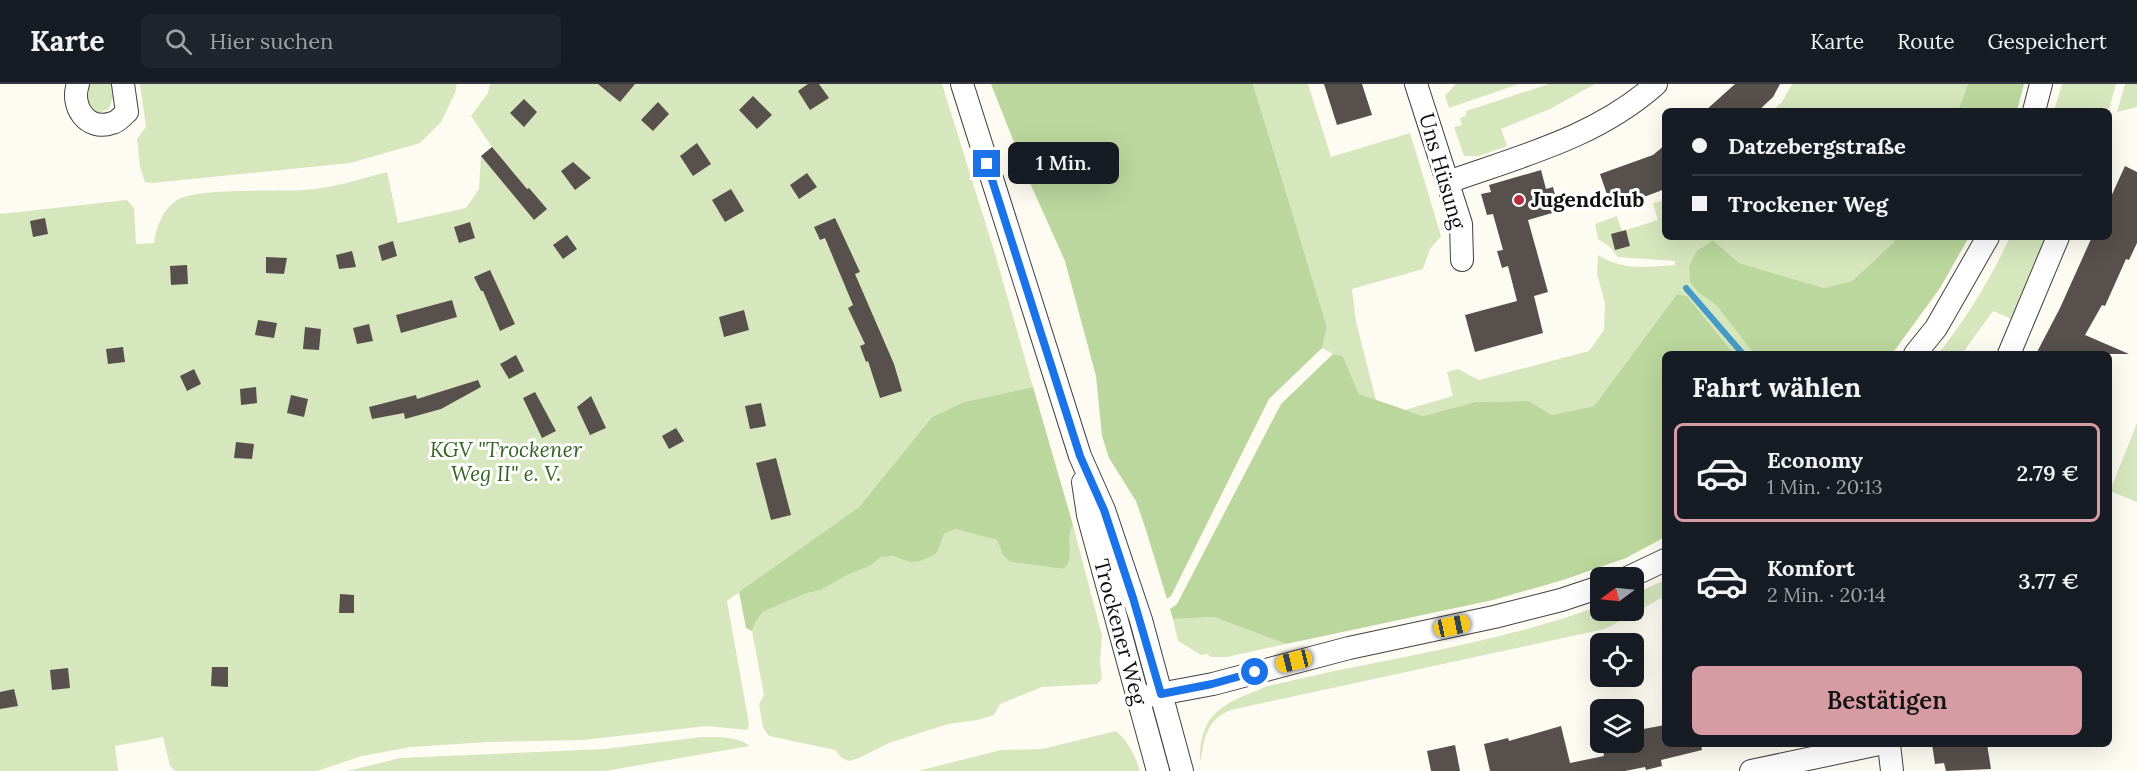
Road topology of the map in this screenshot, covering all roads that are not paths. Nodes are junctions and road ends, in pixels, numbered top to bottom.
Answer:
1 (78, 84) edge
2 (123, 84) edge
3 (962, 84) edge
4 (1416, 84) edge
5 (1656, 84) edge
6 (2041, 84) edge
7 (2035, 108) edge
8 (1448, 182) junction
9 (1986, 240) edge
10 (2057, 240) edge
11 (1462, 260) dead end
12 (1917, 351) edge
13 (2010, 351) edge
14 (1080, 456) junction
15 (1662, 561) edge
16 (1644, 570) edge
17 (1590, 590) edge
18 (1161, 694) junction
19 (1138, 699) junction
20 (1865, 747) edge
21 (1889, 747) edge
22 (1158, 771) edge
23 (1182, 771) edge
24 (1751, 771) edge
25 (1892, 771) edge

1 - 2 street
3 - 14 street, Trockener Weg
4 - 8 street, Uns Hüsung
5 - 8 street
6 - 7 street
8 - 11 street, Uns Hüsung
9 - 12 street
10 - 13 street
14 - 18 street, Trockener Weg
14 - 19 street, Trockener Weg
15 - 16 street
17 - 18 street
18 - 19 street
18 - 23 street, Trockener Weg
19 - 22 street, Trockener Weg
20 - 24 street
21 - 25 street

